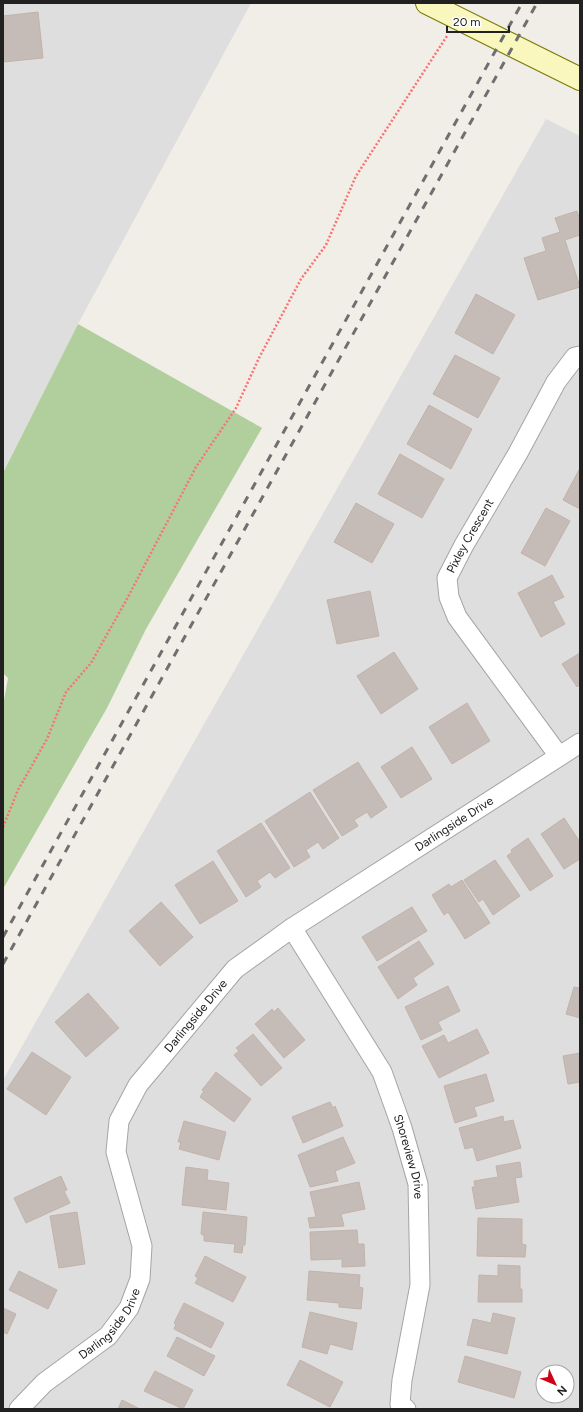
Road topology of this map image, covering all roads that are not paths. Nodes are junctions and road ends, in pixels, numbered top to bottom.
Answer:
1 (427, 3) edge
2 (580, 79) edge
3 (580, 356) edge
4 (580, 743) edge
5 (559, 756) junction
6 (292, 928) junction
7 (19, 1409) edge
8 (406, 1409) edge

1 - 2 main road
3 - 5 street, Pixley Crescent
4 - 5 street, Darlingside Drive
5 - 6 street, Darlingside Drive
6 - 7 street, Darlingside Drive
6 - 8 street, Shoreview Drive

